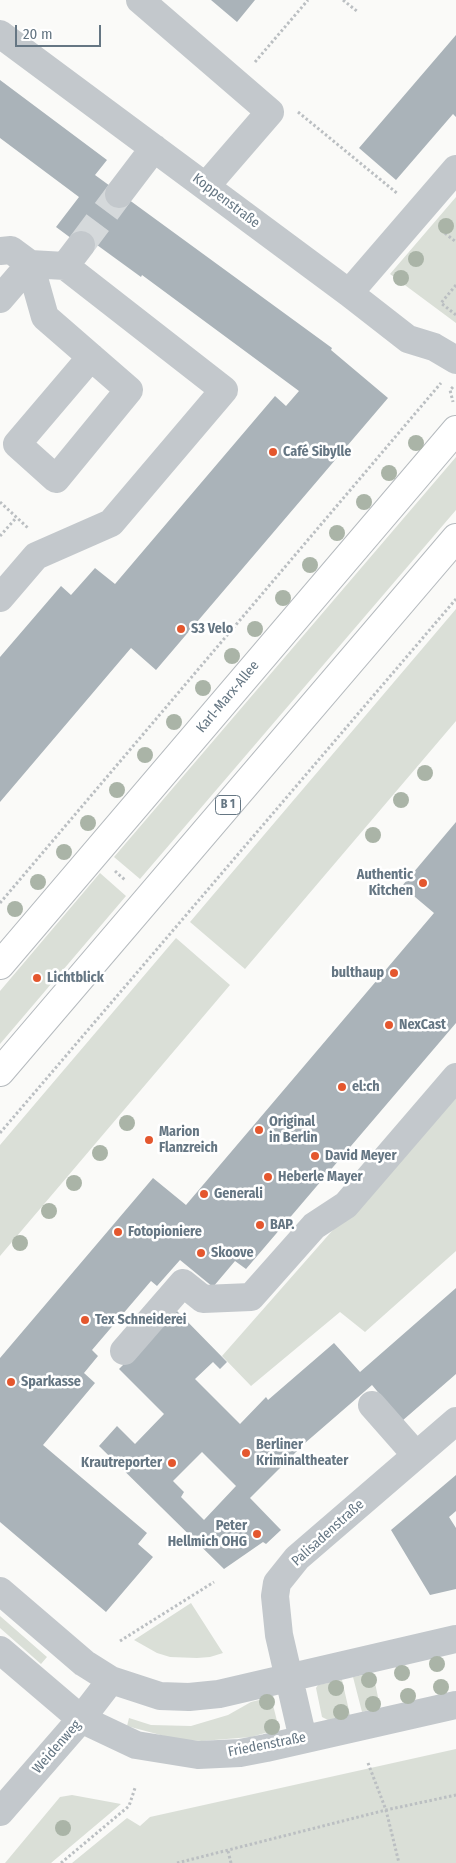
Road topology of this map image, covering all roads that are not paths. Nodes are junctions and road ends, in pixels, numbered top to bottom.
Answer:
1 (140, 0) edge
2 (0, 34) edge
3 (154, 148) junction
4 (456, 169) edge
5 (206, 186) junction
6 (119, 194) tunnel mouth
7 (0, 251) edge
8 (30, 264) junction
9 (349, 293) junction
10 (0, 299) edge
11 (445, 353) edge
12 (91, 357) dead end
13 (456, 430) edge
14 (456, 538) edge
15 (0, 598) edge
16 (0, 964) edge
17 (0, 1072) edge
18 (456, 1078) edge
19 (124, 1352) dead end
20 (372, 1405) dead end
21 (456, 1421) edge
22 (416, 1455) junction
23 (0, 1591) edge
24 (456, 1640) edge
25 (0, 1650) edge
26 (288, 1678) junction
27 (111, 1680) junction
28 (456, 1705) edge
29 (81, 1719) junction
30 (303, 1739) junction
31 (0, 1812) edge

1 - 5 street
2 - 3 street, Koppenstraße
3 - 5 street, Koppenstraße
3 - 6 street
4 - 9 street
5 - 9 street, Koppenstraße
7 - 8 street
8 - 10 street
8 - 12 street
8 - 15 street
9 - 11 street, Koppenstraße
13 - 16 main road, Karl-Marx-Allee
14 - 17 main road, B 1
18 - 19 street
20 - 22 street
21 - 22 street, Palisadenstraße
22 - 26 street, Palisadenstraße
23 - 27 street
24 - 26 street
25 - 29 street, Friedenstraße
26 - 27 street
26 - 30 street, Palisadenstraße
27 - 29 street, Weidenweg
28 - 30 street, Friedenstraße
29 - 30 street, Friedenstraße
29 - 31 street, Weidenweg

